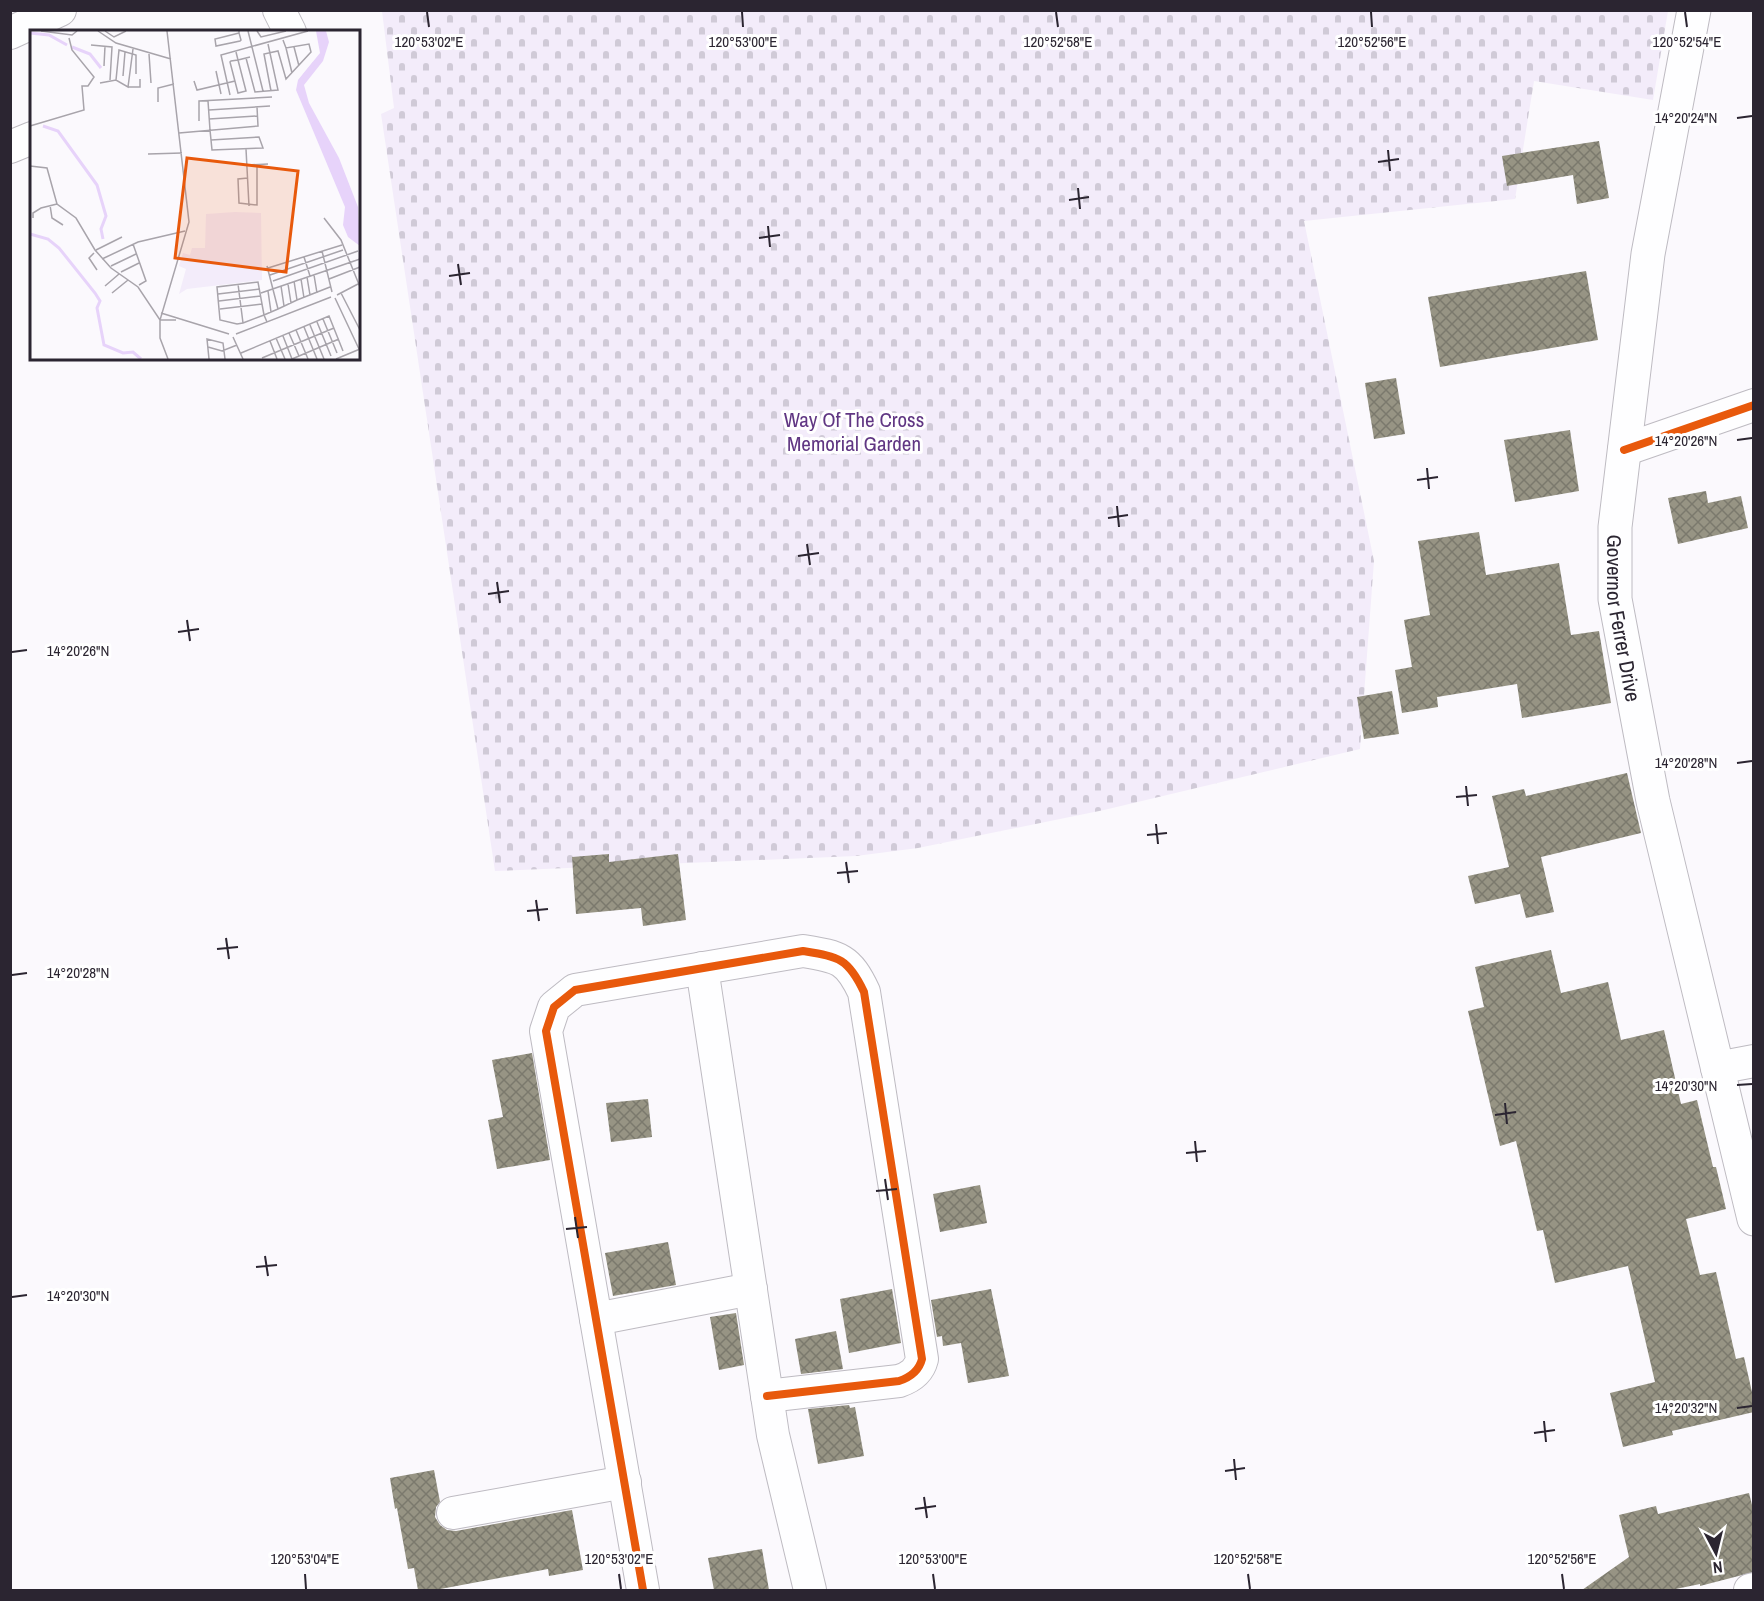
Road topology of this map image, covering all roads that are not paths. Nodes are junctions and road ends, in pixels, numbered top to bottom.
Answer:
1 (60, 10) edge
2 (1694, 10) edge
3 (10, 33) edge
4 (30, 139) edge
5 (10, 147) edge
6 (1754, 405) edge
7 (1624, 450) junction
8 (702, 968) junction
9 (1754, 1060) edge
10 (1717, 1068) junction
11 (1754, 1219) edge
12 (752, 1289) junction
13 (596, 1318) junction
14 (767, 1396) junction
15 (625, 1482) junction
16 (453, 1513) dead end
17 (643, 1590) edge
18 (810, 1590) edge

1 - 3 street
2 - 7 main road, Governor Ferrer Drive
4 - 5 street
6 - 7 street
7 - 10 main road, Governor Ferrer Drive
8 - 12 street
8 - 13 street
8 - 14 street
9 - 10 street
10 - 11 main road, Governor Ferrer Drive
12 - 13 street
12 - 14 street
13 - 15 street
14 - 18 street
15 - 16 street
15 - 17 street

